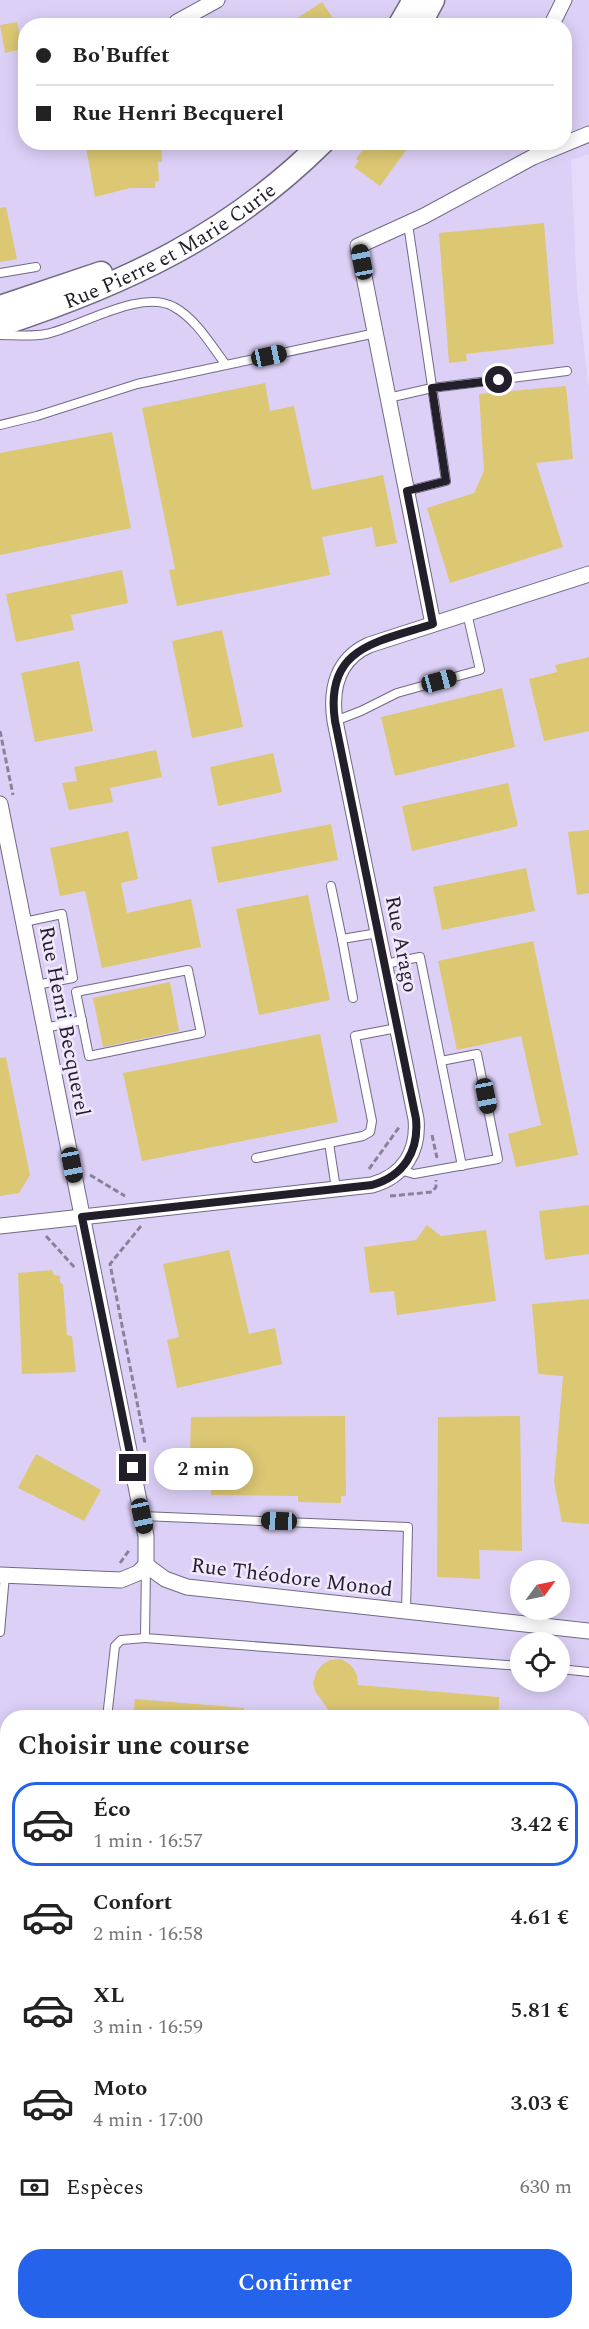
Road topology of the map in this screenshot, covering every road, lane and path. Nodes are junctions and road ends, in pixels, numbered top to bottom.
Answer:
1 (217, 0) edge
2 (414, 0) edge
3 (434, 0) edge
4 (564, 0) edge
5 (184, 18) edge
6 (404, 18) edge
7 (424, 18) edge
8 (555, 18) edge
9 (589, 134) edge
10 (572, 141) edge
11 (297, 150) edge
12 (314, 150) edge
13 (548, 150) edge
14 (408, 224) junction
15 (36, 267) dead end
16 (0, 273) edge
17 (0, 308) edge
18 (0, 325) edge
19 (376, 333) junction
20 (0, 335) edge
21 (226, 365) junction
22 (567, 371) dead end
23 (432, 388) junction
24 (388, 398) junction
25 (0, 425) edge
26 (407, 491) junction
27 (589, 574) edge
28 (467, 613) junction
29 (433, 624) junction
30 (335, 721) junction
31 (0, 804) edge
32 (331, 886) dead end
33 (24, 922) junction
34 (378, 933) junction
35 (342, 939) junction
36 (385, 964) junction
37 (36, 985) junction
38 (353, 998) dead end
39 (82, 1020) junction
40 (45, 1028) junction
41 (398, 1028) junction
42 (441, 1061) junction
43 (403, 1121) dead end
44 (329, 1143) junction
45 (256, 1158) dead end
46 (462, 1166) junction
47 (399, 1170) junction
48 (367, 1172) dead end
49 (336, 1190) junction
50 (82, 1217) junction
51 (144, 1222) dead end
52 (0, 1226) edge
53 (39, 1233) dead end
54 (84, 1277) dead end
55 (146, 1450) dead end
56 (142, 1516) junction
57 (134, 1541) dead end
58 (146, 1565) junction
59 (116, 1567) dead end
60 (2, 1575) edge
61 (1, 1610) edge
62 (406, 1611) junction
63 (589, 1631) edge
64 (0, 1632) edge
65 (145, 1638) junction
66 (510, 1665) edge
67 (570, 1670) edge
68 (589, 1672) edge
69 (108, 1710) edge

1 - 5 street
2 - 6 main road
3 - 7 main road
4 - 8 street
9 - 10 street
11 - 17 main road, Rue Pierre et Marie Curie
12 - 18 main road, Rue Pierre et Marie Curie
13 - 14 street
14 - 19 street
14 - 23 lane
15 - 16 lane
19 - 21 lane
19 - 24 street
20 - 21 lane
21 - 25 lane
22 - 23 lane
23 - 24 lane
23 - 26 lane
24 - 26 street
26 - 29 street
27 - 28 street, Rue Arago
28 - 29 street, Rue Arago
28 - 30 lane
29 - 30 street, Rue Arago
30 - 34 street, Rue Arago
31 - 33 street, Rue Henri Becquerel
32 - 35 lane
33 - 37 street, Rue Henri Becquerel
33 - 37 lane
34 - 35 lane
34 - 36 street, Rue Arago
35 - 38 lane
36 - 41 street, Rue Arago
36 - 42 lane
37 - 40 street, Rue Henri Becquerel
39 - 39 lane
39 - 40 lane
40 - 50 street, Rue Henri Becquerel
41 - 44 lane
41 - 47 street, Rue Arago
42 - 46 lane
42 - 46 lane
43 - 48 path
44 - 45 lane
44 - 49 lane
46 - 47 lane
47 - 49 street, Rue Arago
49 - 50 street, Rue Arago
50 - 52 street, Rue Arago
50 - 56 street, Rue Henri Becquerel
51 - 55 path
53 - 54 path
56 - 58 street, Rue Henri Becquerel
56 - 62 lane
57 - 59 path
58 - 60 street
58 - 62 street, Rue Théodore Monod
58 - 65 lane
60 - 61 lane
61 - 64 lane
62 - 63 street, Rue Théodore Monod
65 - 66 lane
65 - 69 lane
67 - 68 lane

